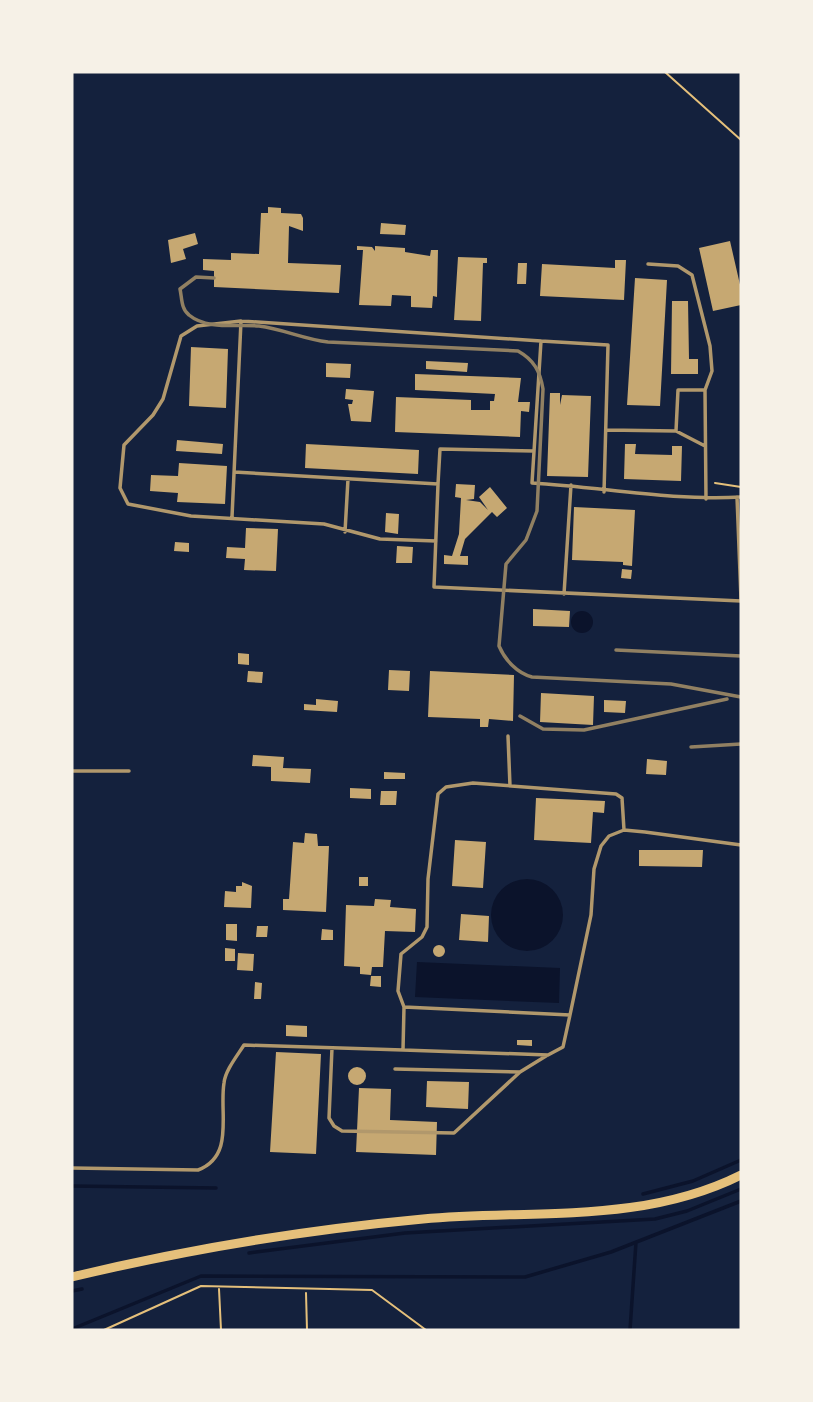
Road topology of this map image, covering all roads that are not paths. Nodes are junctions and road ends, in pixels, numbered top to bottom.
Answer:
1 (648, 264) dead end
2 (241, 321) junction
3 (541, 341) junction
4 (705, 390) junction
5 (606, 430) junction
6 (676, 431) junction
7 (705, 446) junction
8 (534, 451) junction
9 (234, 472) junction
10 (348, 479) junction
11 (438, 484) junction
12 (571, 485) junction
13 (604, 492) junction
14 (739, 497) edge
15 (706, 499) junction
16 (232, 517) junction
17 (345, 532) junction
18 (436, 541) junction
19 (564, 594) junction
20 (741, 600) edge
21 (508, 736) dead end
22 (72, 771) edge
23 (129, 771) dead end
24 (510, 786) junction
25 (624, 831) junction
26 (741, 845) edge
27 (404, 1007) junction
28 (570, 1015) junction
29 (332, 1048) junction
30 (403, 1050) junction
31 (548, 1055) junction
32 (395, 1069) dead end
33 (520, 1072) junction
34 (72, 1168) edge
35 (741, 1175) edge
36 (72, 1277) edge

1 - 4 lane
2 - 3 lane
2 - 9 lane
2 - 16 lane
3 - 5 lane
3 - 8 lane
4 - 6 lane
4 - 7 lane
5 - 6 lane
5 - 13 lane
6 - 7 lane
7 - 15 lane
8 - 11 lane
8 - 12 lane
9 - 10 lane
9 - 16 lane
10 - 11 lane
10 - 17 lane
11 - 18 lane
12 - 13 lane
12 - 19 lane
13 - 15 lane
14 - 15 lane
14 - 20 lane
16 - 17 lane
17 - 18 lane
18 - 19 lane
19 - 20 lane
21 - 24 lane
22 - 23 lane
24 - 25 lane
24 - 27 lane
25 - 26 lane
25 - 28 lane
27 - 28 lane
27 - 30 lane
28 - 31 lane
29 - 30 lane
29 - 33 lane
29 - 34 lane
30 - 31 lane
31 - 33 lane
32 - 33 lane
35 - 36 main road

